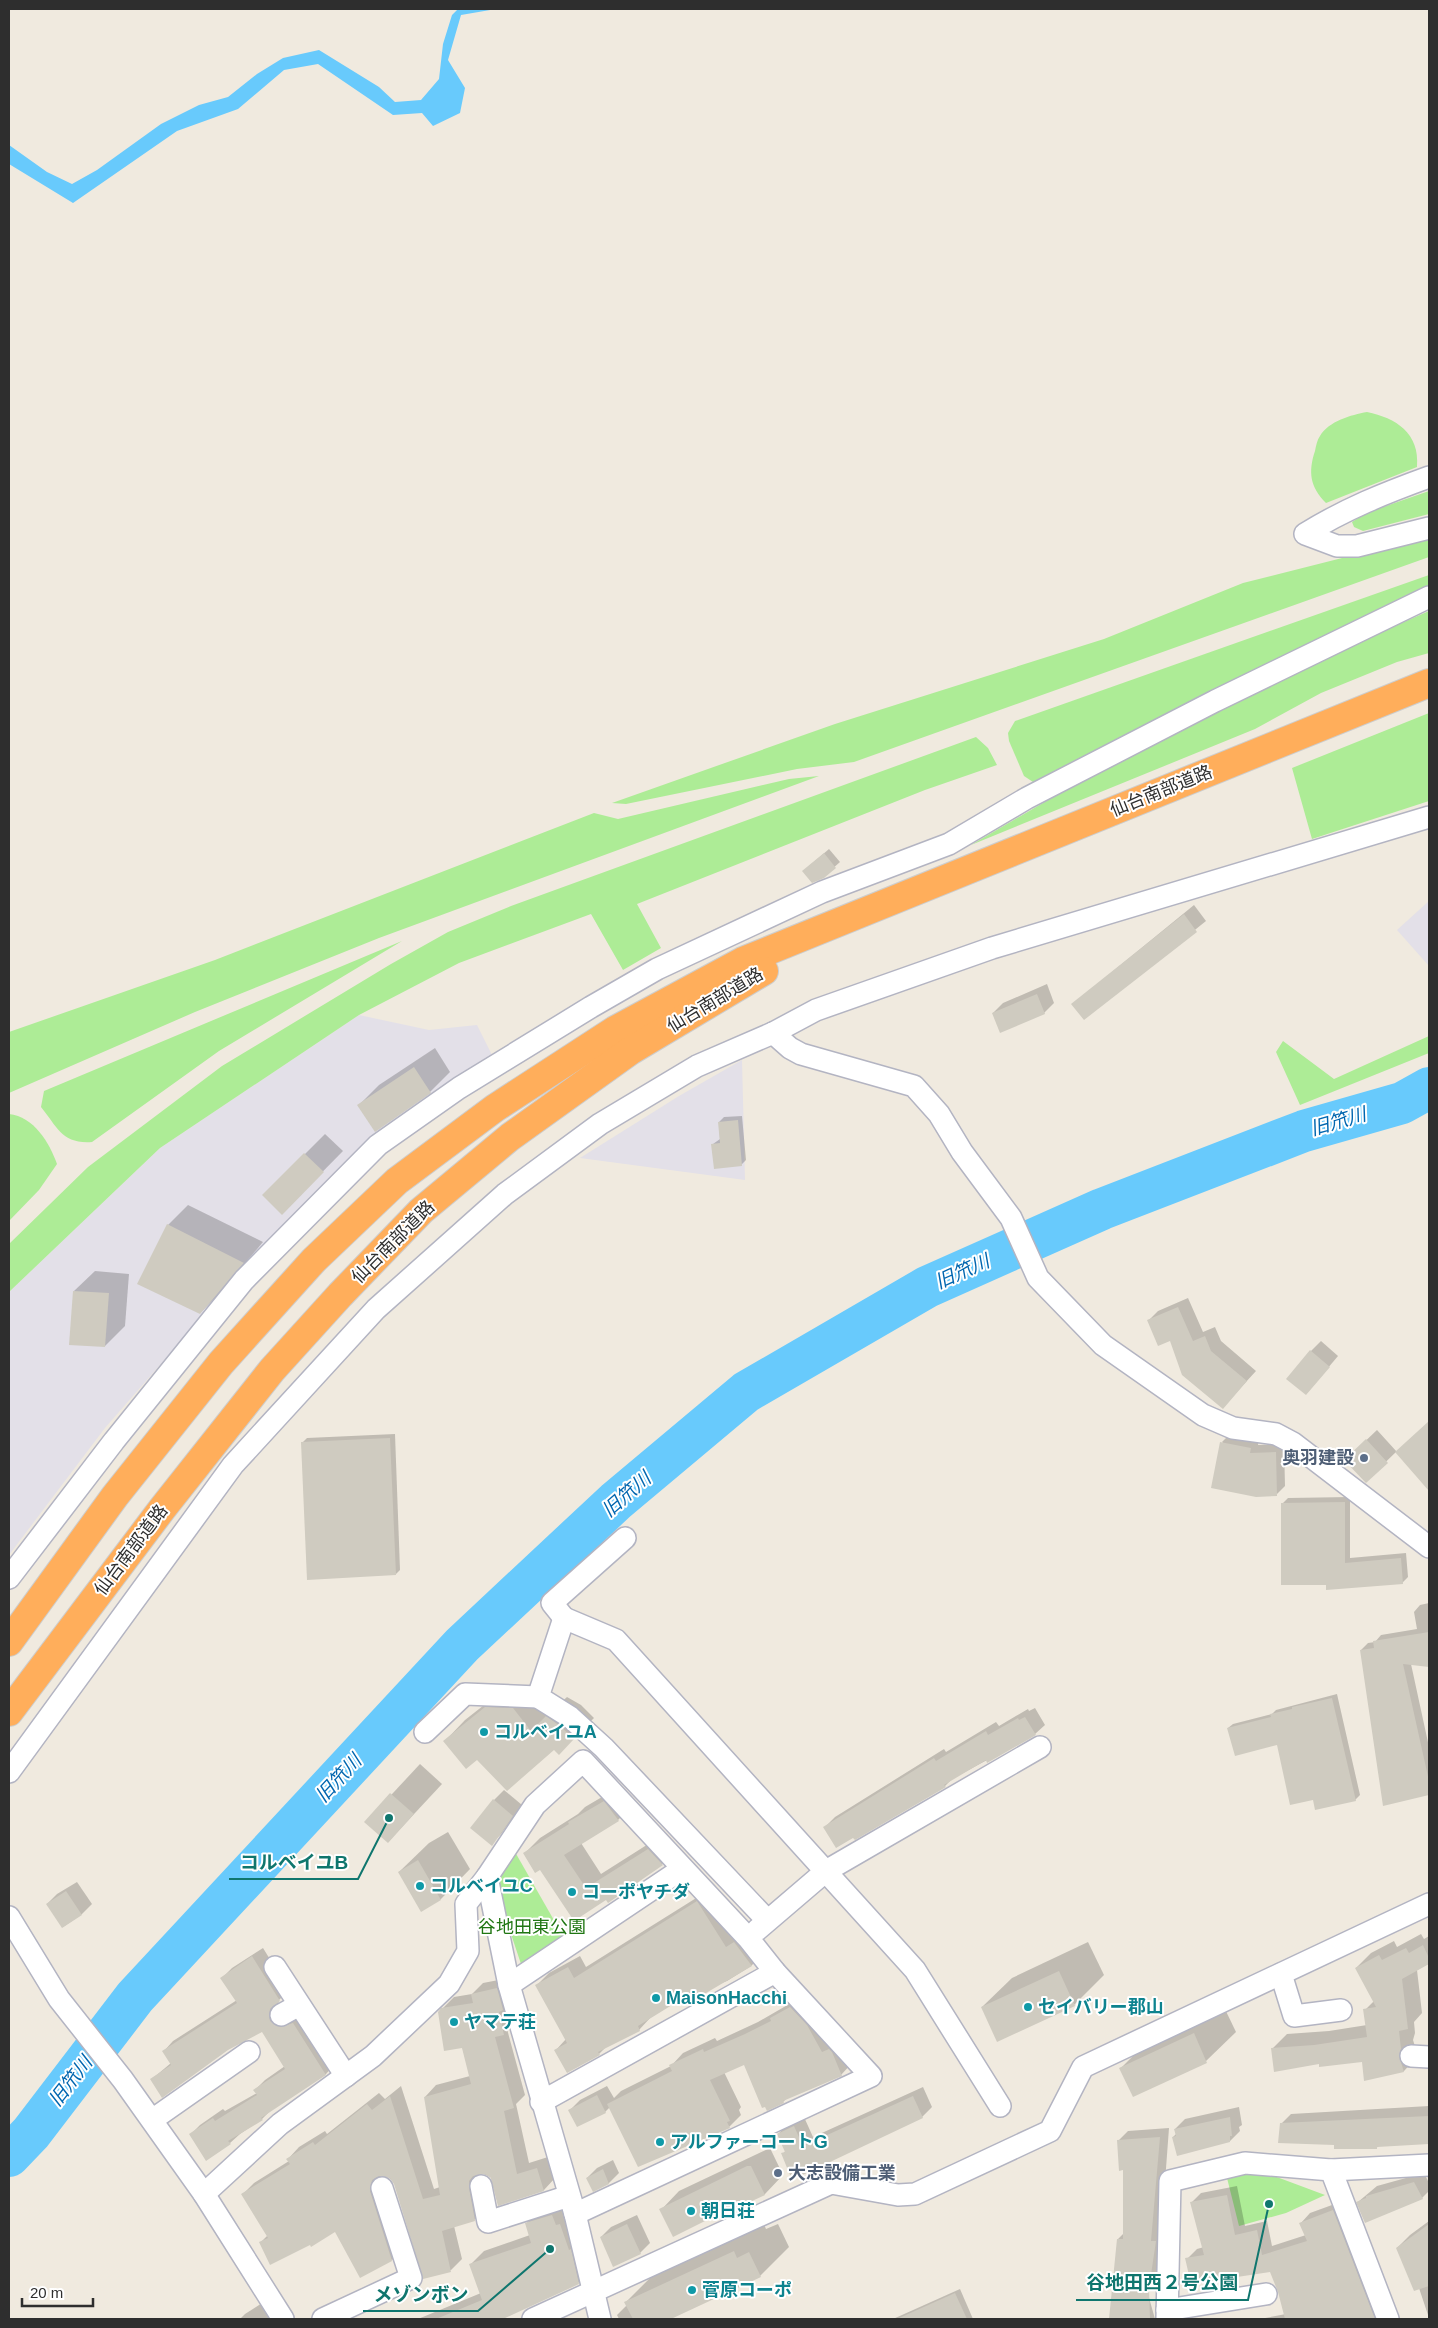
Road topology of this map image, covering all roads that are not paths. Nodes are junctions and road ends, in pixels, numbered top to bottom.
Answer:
1 (1429, 477) edge
2 (1429, 528) edge
3 (1429, 597) edge
4 (1429, 683) edge
5 (1429, 817) edge
6 (892, 900) junction
7 (773, 1033) junction
8 (625, 1538) dead end
9 (1429, 1547) edge
10 (9, 1578) edge
11 (562, 1623) junction
12 (9, 1642) edge
13 (540, 1690) junction
14 (9, 1712) edge
15 (425, 1732) dead end
16 (1040, 1747) dead end
17 (9, 1772) edge
18 (682, 1869) junction
19 (822, 1873) junction
20 (487, 1878) junction
21 (1429, 1904) edge
22 (771, 1916) junction
23 (9, 1917) edge
24 (748, 1938) junction
25 (275, 1967) dead end
26 (775, 1972) junction
27 (1281, 1974) junction
28 (509, 1985) junction
29 (1341, 2010) dead end
30 (249, 2052) dead end
31 (346, 2076) junction
32 (541, 2102) junction
33 (1000, 2106) dead end
34 (152, 2120) junction
35 (1429, 2165) edge
36 (1331, 2170) junction
37 (481, 2186) dead end
38 (382, 2188) dead end
39 (204, 2194) junction
40 (572, 2205) junction
41 (594, 2290) junction
42 (1266, 2294) dead end
43 (1167, 2314) edge
44 (283, 2319) edge
45 (323, 2319) edge
46 (533, 2319) edge
47 (600, 2319) edge
48 (1388, 2319) edge

1 - 2 street
3 - 10 street
4 - 6 highway, 仙台南部道路
5 - 7 street
6 - 12 highway, 仙台南部道路
6 - 14 highway, 仙台南部道路
7 - 9 street
7 - 17 street
8 - 11 street
11 - 13 street
11 - 19 street
13 - 15 street
13 - 22 street
16 - 19 street
18 - 20 street
18 - 24 street
18 - 28 street
19 - 22 street
19 - 33 street
20 - 28 street
20 - 31 street
21 - 27 street
22 - 24 street
23 - 34 street
24 - 26 street
25 - 31 street
26 - 32 street
26 - 40 street
27 - 29 street
27 - 41 street
28 - 32 street
30 - 34 street
31 - 39 street
32 - 40 street
34 - 39 street
35 - 36 street
36 - 43 street
36 - 48 street
37 - 40 street
38 - 45 street
39 - 44 street
40 - 41 street
41 - 46 street
41 - 47 street
42 - 43 street

